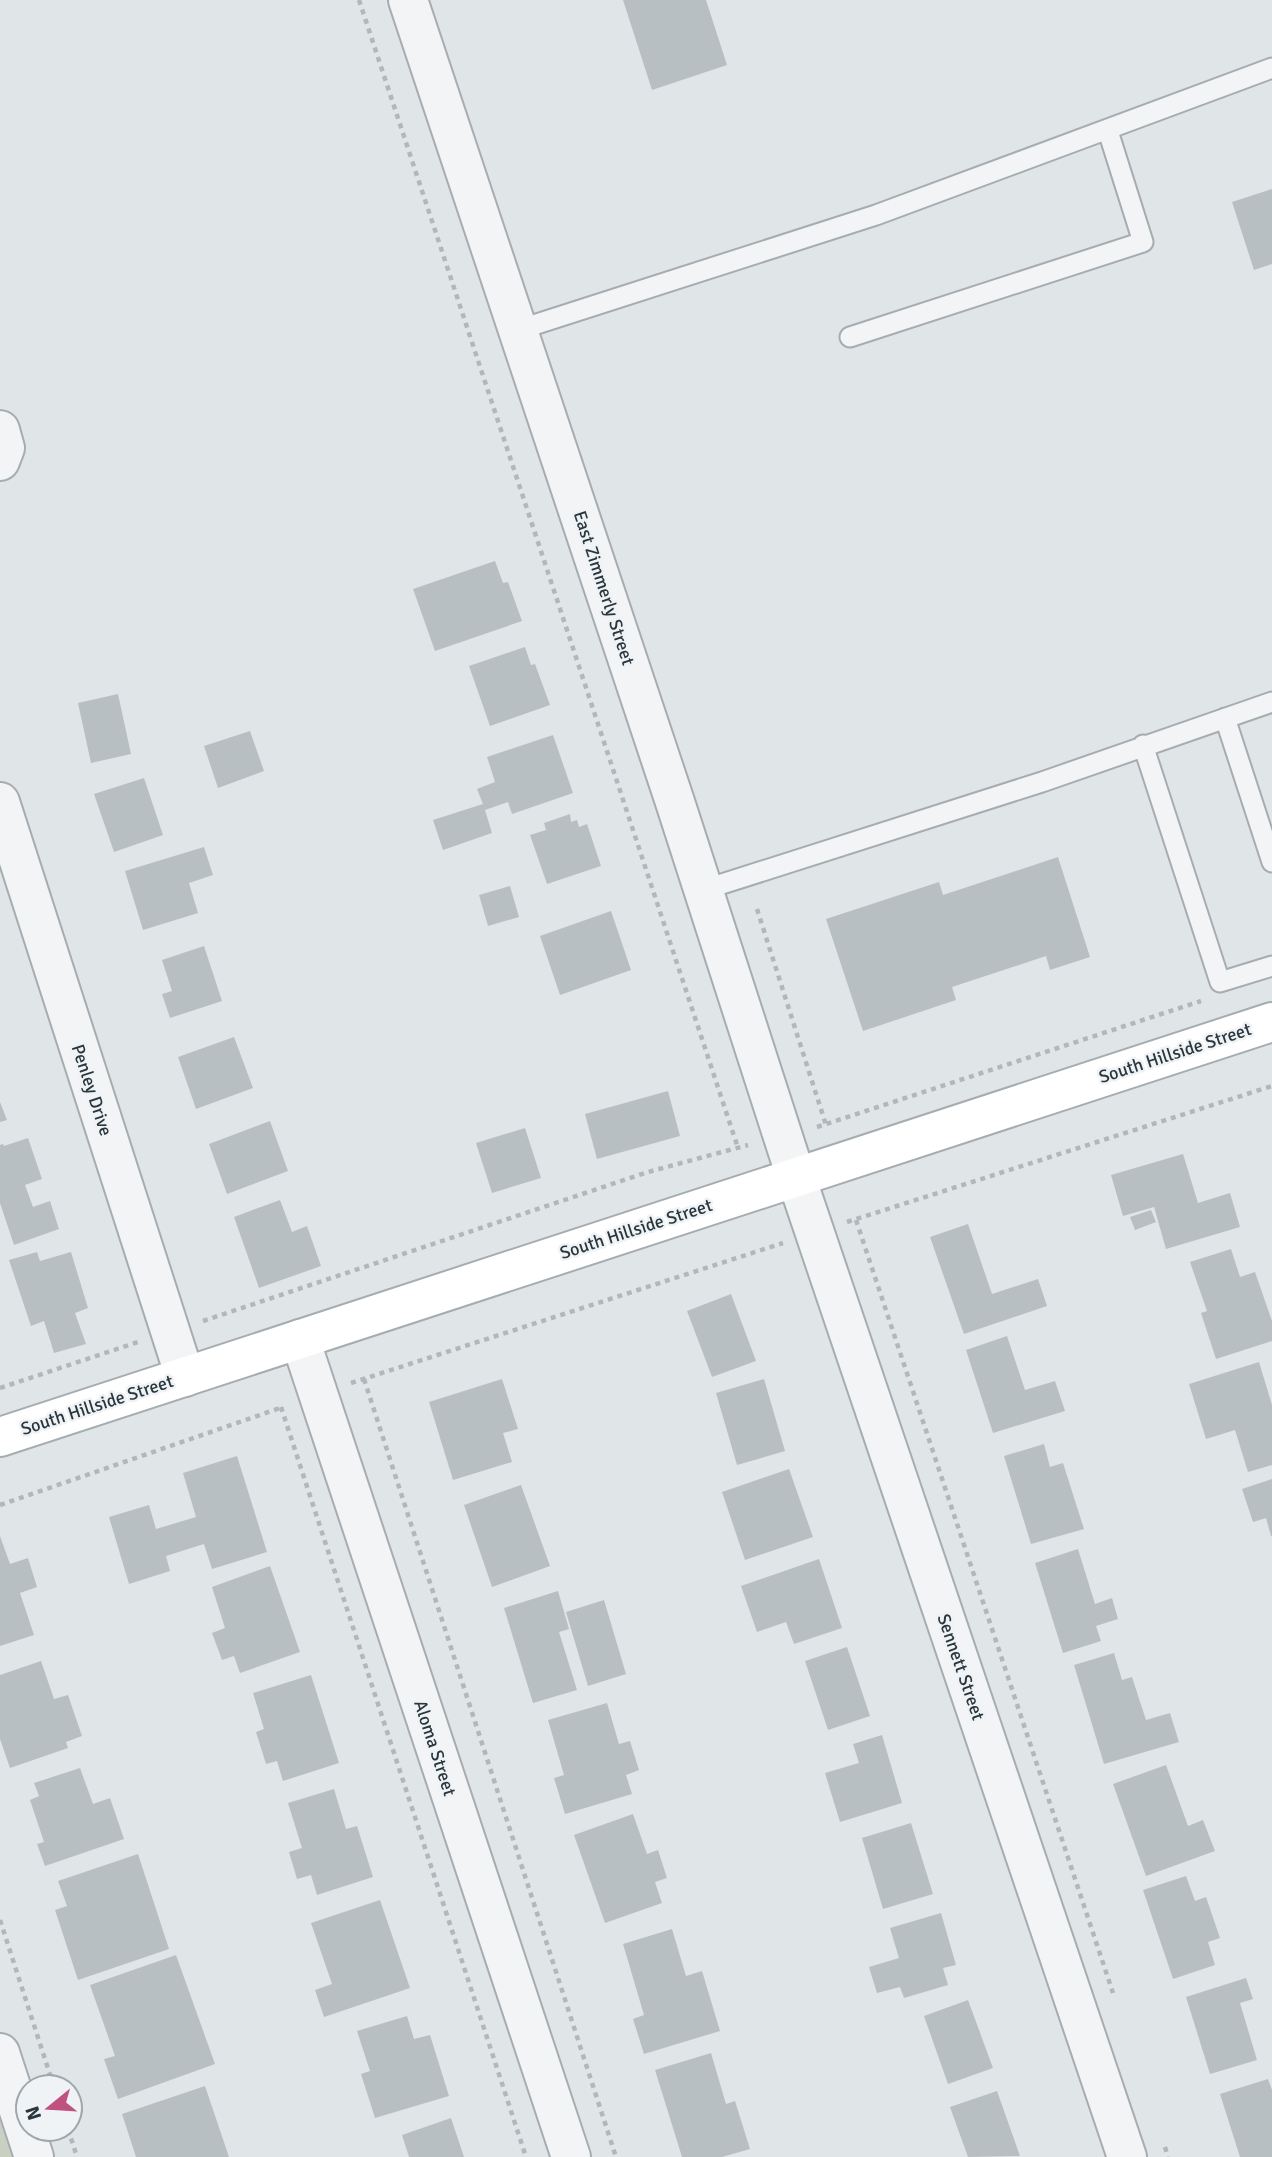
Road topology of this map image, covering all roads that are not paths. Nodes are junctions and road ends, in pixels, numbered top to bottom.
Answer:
1 (408, 0) edge
2 (1272, 68) edge
3 (1108, 131) junction
4 (518, 330) junction
5 (850, 337) dead end
6 (0, 430) edge
7 (0, 461) edge
8 (1272, 702) edge
9 (1225, 718) junction
10 (1143, 745) junction
11 (0, 802) edge
12 (1272, 862) edge
13 (703, 890) junction
14 (1272, 966) edge
15 (1272, 1022) edge
16 (796, 1177) junction
17 (300, 1339) junction
18 (185, 1377) junction
19 (0, 1437) edge
20 (0, 2053) edge
21 (34, 2157) edge
22 (571, 2157) edge
23 (1127, 2157) edge

1 - 4 street, East Zimmerly Street
2 - 3 lane
3 - 4 lane
3 - 5 lane
4 - 13 street, East Zimmerly Street
6 - 7 street
8 - 9 lane
9 - 10 lane
9 - 12 lane
10 - 13 lane
10 - 14 lane
11 - 18 street, Penley Drive
13 - 16 street, East Zimmerly Street
15 - 16 main road, South Hillside Street
16 - 17 main road, South Hillside Street
16 - 23 street, Sennett Street
17 - 18 main road, South Hillside Street
17 - 22 street, Aloma Street
18 - 19 main road, South Hillside Street
20 - 21 street

